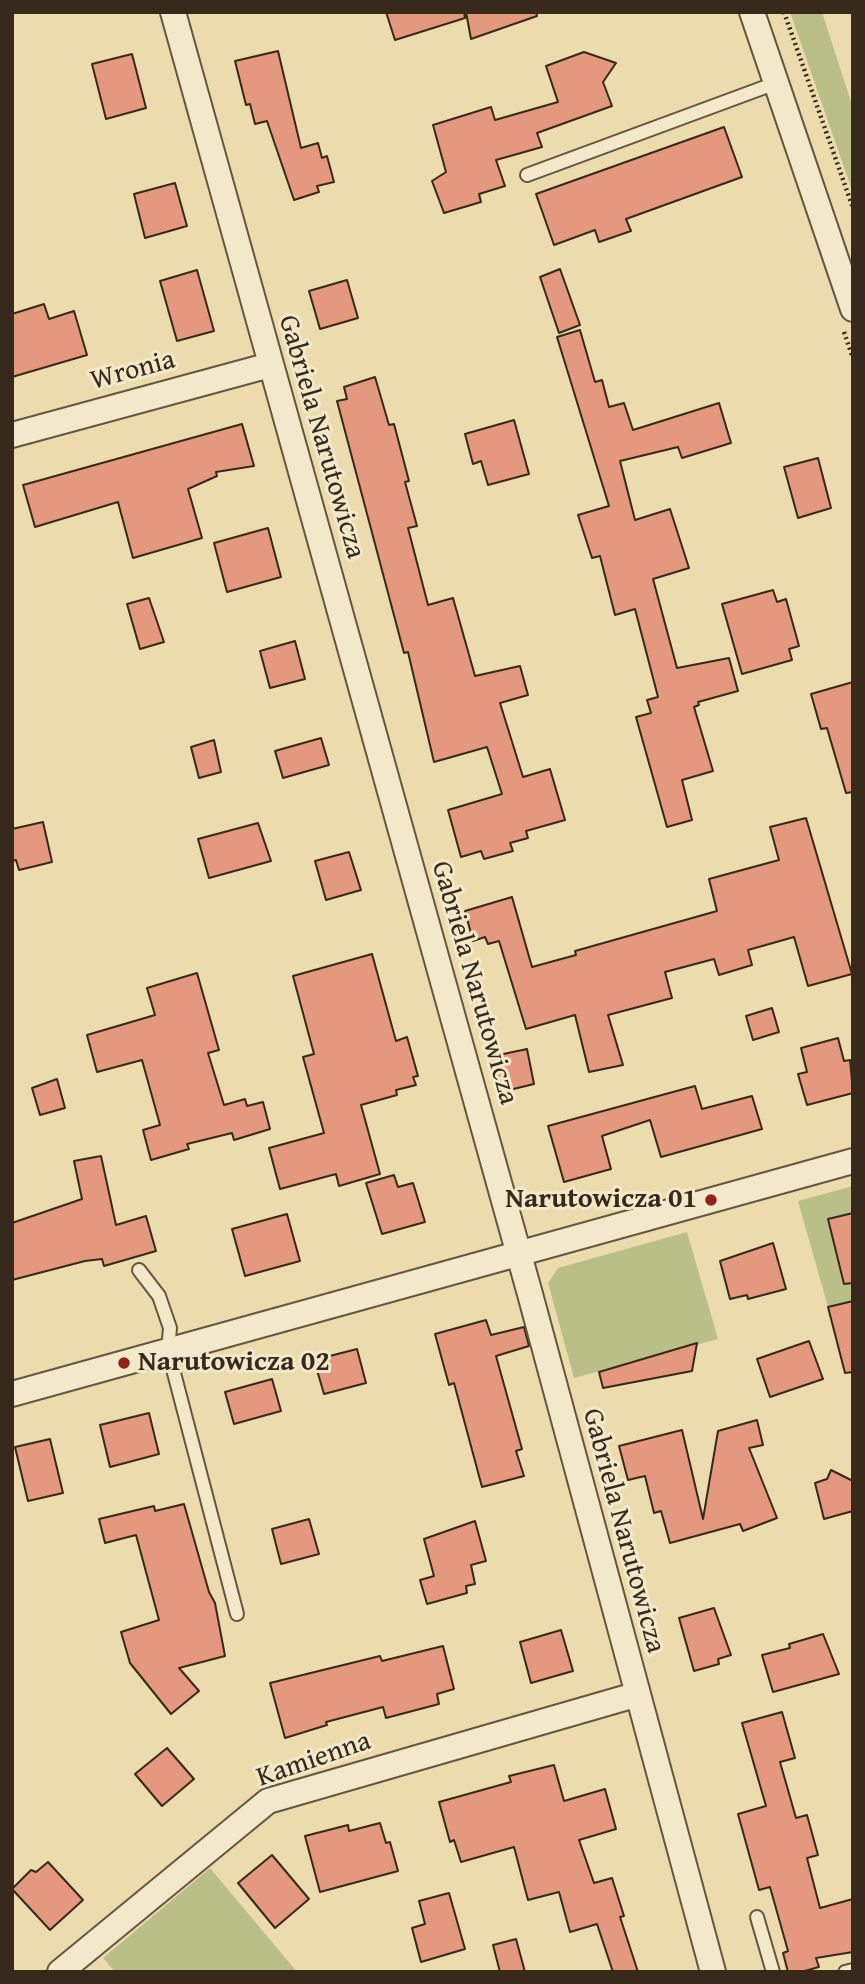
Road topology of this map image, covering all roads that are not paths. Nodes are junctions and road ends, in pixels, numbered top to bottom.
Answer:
1 (173, 12) edge
2 (752, 12) edge
3 (776, 83) junction
4 (527, 175) dead end
5 (853, 309) edge
6 (270, 365) junction
7 (12, 435) edge
8 (853, 1161) edge
9 (519, 1252) junction
10 (139, 1270) dead end
11 (169, 1350) junction
12 (12, 1394) edge
13 (237, 1614) dead end
14 (635, 1695) junction
15 (757, 1917) dead end
16 (853, 1970) edge
17 (60, 1972) edge
18 (713, 1972) edge
19 (773, 1972) edge
20 (845, 1972) edge

1 - 6 street, Gabriela Narutowicza
2 - 3 street
3 - 4 lane
3 - 5 street
6 - 7 street, Wronia
6 - 9 street, Gabriela Narutowicza
8 - 9 street
9 - 11 street
9 - 14 street, Gabriela Narutowicza
10 - 11 lane
11 - 12 street
11 - 13 lane
14 - 17 street, Kamienna
14 - 18 street, Gabriela Narutowicza
15 - 19 lane
16 - 20 lane

